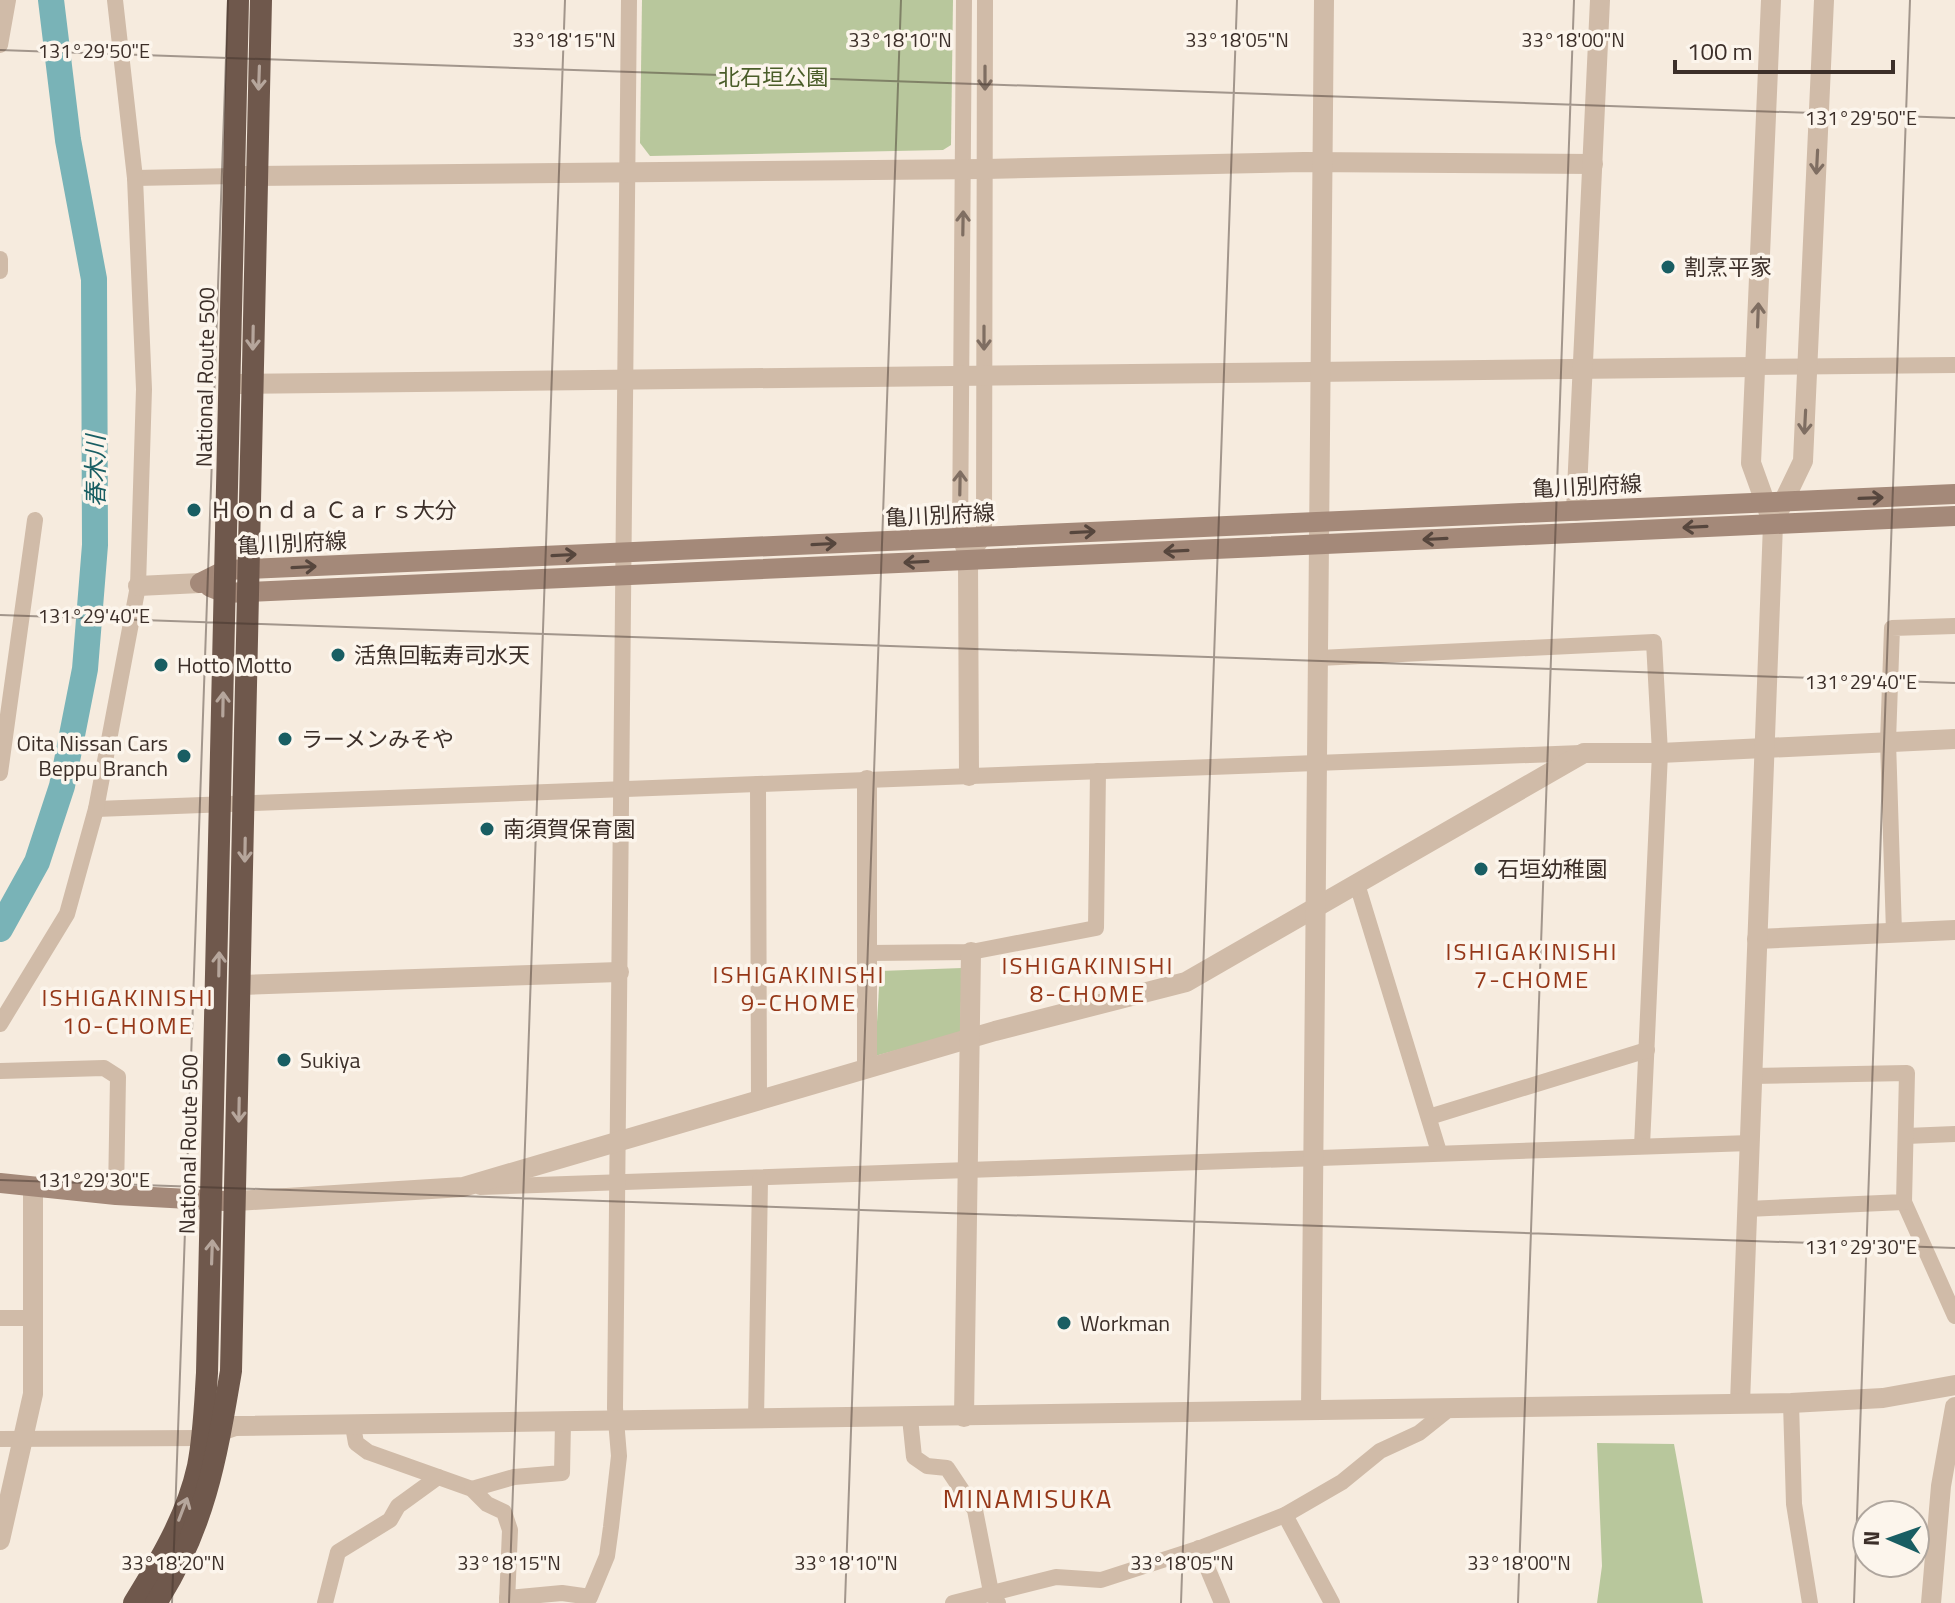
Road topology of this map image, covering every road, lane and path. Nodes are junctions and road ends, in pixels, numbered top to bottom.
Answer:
1 (8, 0) edge
2 (115, 0) edge
3 (238, 0) edge
4 (248, 0) edge
5 (261, 0) edge
6 (629, 0) edge
7 (964, 0) edge
8 (985, 0) edge
9 (1324, 0) edge
10 (1600, 0) edge
11 (1771, 0) edge
12 (1824, 0) edge
13 (237, 35) junction
14 (0, 45) edge
15 (1323, 163) junction
16 (1593, 164) junction
17 (963, 169) junction
18 (985, 169) junction
19 (627, 173) junction
20 (246, 176) junction
21 (135, 178) junction
22 (0, 259) edge
23 (0, 271) edge
24 (1955, 365) edge
25 (1755, 367) junction
26 (1807, 367) junction
27 (1583, 369) junction
28 (1322, 372) junction
29 (961, 376) junction
30 (984, 376) junction
31 (625, 380) junction
32 (242, 384) junction
33 (1955, 494) edge
34 (1774, 502) junction
35 (1576, 511) junction
36 (1955, 516) edge
37 (35, 520) dead end
38 (1320, 522) junction
39 (1773, 524) junction
40 (984, 537) junction
41 (960, 538) junction
42 (1320, 544) junction
43 (623, 553) junction
44 (968, 560) junction
45 (249, 569) junction
46 (226, 570) junction
47 (623, 575) junction
48 (200, 583) junction
49 (138, 586) junction
50 (249, 592) junction
51 (225, 593) junction
52 (1955, 626) edge
53 (1319, 658) junction
54 (1955, 739) edge
55 (1888, 741) junction
56 (1764, 748) junction
57 (1584, 753) junction
58 (1660, 753) junction
59 (1318, 763) junction
60 (1098, 771) junction
61 (0, 773) edge
62 (969, 776) junction
63 (867, 780) junction
64 (758, 784) junction
65 (621, 789) junction
66 (246, 803) junction
67 (222, 804) junction
68 (96, 809) junction
69 (1357, 884) junction
70 (1317, 907) junction
71 (1955, 930) edge
72 (1894, 932) junction
73 (1757, 939) junction
74 (971, 952) junction
75 (869, 953) junction
76 (619, 972) junction
77 (242, 985) junction
78 (0, 1024) edge
79 (970, 1038) junction
80 (1647, 1050) junction
81 (867, 1068) junction
82 (0, 1071) edge
83 (1752, 1076) junction
84 (759, 1100) junction
85 (1429, 1117) junction
86 (1955, 1134) edge
87 (1906, 1136) junction
88 (618, 1140) junction
89 (1750, 1143) junction
90 (1642, 1146) junction
91 (1439, 1152) junction
92 (1315, 1158) junction
93 (968, 1171) junction
94 (760, 1180) junction
95 (617, 1182) junction
96 (0, 1183) edge
97 (463, 1187) junction
98 (33, 1188) junction
99 (116, 1195) junction
100 (213, 1201) junction
101 (237, 1201) junction
102 (1904, 1202) junction
103 (1747, 1209) junction
104 (1955, 1316) edge
105 (0, 1318) edge
106 (33, 1318) junction
107 (1955, 1385) edge
108 (1740, 1403) junction
109 (1791, 1403) junction
110 (1955, 1407) edge
111 (1449, 1409) junction
112 (1311, 1410) junction
113 (964, 1417) junction
114 (910, 1418) junction
115 (756, 1420) junction
116 (615, 1421) junction
117 (563, 1422) junction
118 (353, 1426) junction
119 (212, 1434) junction
120 (0, 1439) edge
121 (25, 1439) junction
122 (1951, 1461) edge
123 (438, 1477) junction
124 (472, 1489) junction
125 (1285, 1515) junction
126 (0, 1540) edge
127 (1199, 1548) junction
128 (994, 1597) edge
129 (507, 1600) edge
130 (134, 1603) edge
131 (156, 1603) edge
132 (325, 1603) edge
133 (953, 1603) edge
134 (1222, 1603) edge
135 (1332, 1603) edge
136 (1810, 1603) edge
137 (1931, 1603) edge

1 - 14 street
2 - 21 street
3 - 13 highway, National Route 500
4 - 13 street
5 -> 20 highway, National Route 500
6 - 19 street
7 - 17 street
8 -> 18 street
9 - 15 street
10 - 16 street
25 -> 11 street
12 -> 26 street
13 - 20 highway, National Route 500
15 - 16 street
15 - 18 street
15 - 28 street
16 - 27 street
17 - 18 street
17 - 19 street
29 -> 17 street
18 -> 30 street
19 - 20 street
19 - 31 street
20 - 21 street
20 - 32 highway, National Route 500
21 - 49 street
22 - 23 street
24 - 26 street
25 - 26 street
25 - 27 street
25 - 34 street
26 -> 34 street
27 - 28 street
27 - 35 street
28 - 30 street
28 - 38 street
29 - 30 street
29 - 31 street
41 -> 29 street
30 - 40 street
31 - 32 street
31 - 43 street
32 - 45 highway, National Route 500
32 - 46 highway, National Route 500
34 -> 33 main road, 亀川別府線
34 - 35 main road, 亀川別府線
34 - 39 street
35 - 38 main road, 亀川別府線
36 - 39 main road, 亀川別府線
37 - 61 street
40 -> 38 main road, 亀川別府線
38 - 42 street
39 -> 42 main road, 亀川別府線
39 - 56 street
40 - 41 main road, 亀川別府線
40 - 44 street
43 -> 41 main road, 亀川別府線
41 - 44 street
42 -> 44 main road, 亀川別府線
42 - 53 street
45 -> 43 main road, 亀川別府線
43 - 47 street
44 -> 47 main road, 亀川別府線
44 - 62 street
45 - 46 main road, 亀川別府線
45 - 50 highway, National Route 500
46 - 48 main road, 亀川別府線
46 - 51 highway, National Route 500
47 - 50 main road, 亀川別府線
47 - 65 street
48 - 49 street
48 - 51 main road, 亀川別府線
49 - 68 street
50 - 51 main road, 亀川別府線
50 - 66 highway, National Route 500
67 -> 51 highway, National Route 500
52 - 55 street
53 - 58 street
53 - 59 street
54 - 55 street
55 - 56 street
55 - 72 street
56 - 58 street
56 - 73 street
57 - 58 street
57 - 59 street
57 - 69 street
58 - 80 street
59 - 60 street
59 - 70 street
60 - 62 street
60 - 74 street
62 - 63 street
63 - 64 street
63 - 75 street
64 - 65 street
64 - 84 street
65 - 66 street
65 - 76 street
66 - 67 street
66 -> 77 highway, National Route 500
67 - 68 street
100 -> 67 highway, National Route 500
68 - 78 street
69 - 70 street
69 - 85 street
70 - 79 street
70 - 92 street
71 - 72 street
72 - 73 street
73 - 83 street
74 - 75 street
74 - 79 street
75 - 81 street
76 - 77 street
76 - 88 street
77 -> 101 highway, National Route 500
79 - 81 street
79 - 93 street
80 - 85 street
80 - 90 street
81 - 84 street
82 - 99 street
83 - 87 street
83 - 89 street
84 - 88 street
85 - 91 street
86 - 87 street
87 - 102 street
88 - 95 street
88 - 97 street
89 - 90 street
89 - 103 street
90 - 91 street
91 - 92 street
92 - 93 street
92 - 112 street
93 - 94 street
93 - 113 street
94 - 95 street
94 - 115 street
95 - 97 street
95 - 116 street
96 - 98 main road
97 - 101 street
98 - 99 main road
98 - 106 street
99 - 100 main road
100 - 101 main road
119 -> 100 highway, National Route 500
101 - 119 highway, National Route 500
102 - 103 street
102 - 104 street
103 - 108 street
105 - 106 street
106 - 121 street
107 - 109 street
108 - 109 street
108 - 111 street
109 - 136 street
110 - 122 street
111 - 112 street
111 - 125 street
112 - 113 street
113 - 114 street
114 - 115 street
114 - 128 street
115 - 116 street
116 - 117 street
116 - 129 street
117 - 118 street
117 - 124 street
118 - 119 street
118 - 123 street
119 - 121 street
130 -> 119 highway, National Route 500
119 - 131 highway, National Route 500
120 - 121 street
121 - 126 street
122 - 137 street
123 - 124 street
123 - 132 street
124 - 129 street
125 - 127 street
125 - 135 street
127 - 128 street
127 - 134 street
128 - 133 street

